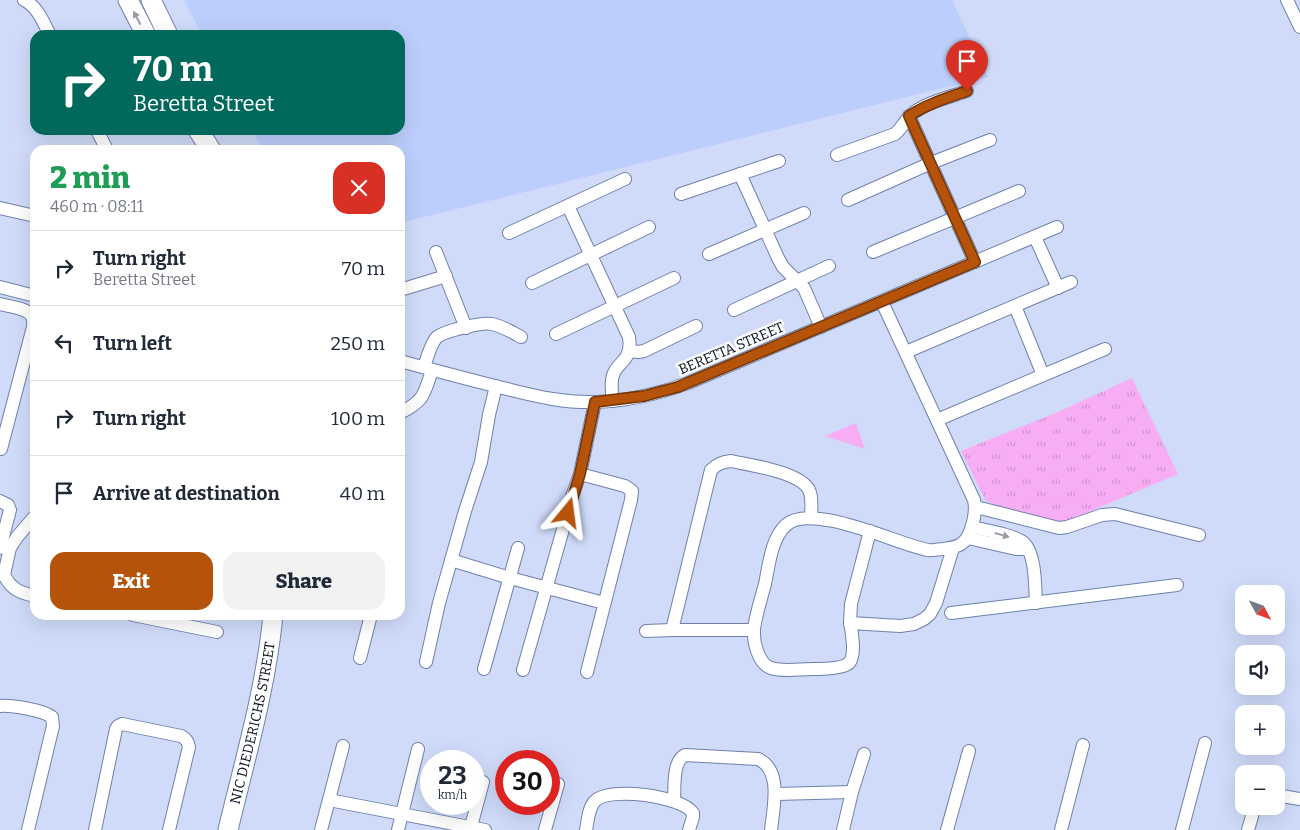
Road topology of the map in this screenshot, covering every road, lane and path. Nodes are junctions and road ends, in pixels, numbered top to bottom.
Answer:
1 (24, 0) edge
2 (128, 0) edge
3 (151, 0) edge
4 (1287, 0) edge
5 (1300, 27) edge
6 (48, 30) edge
7 (143, 30) edge
8 (166, 30) edge
9 (967, 91) dead end
10 (909, 116) junction
11 (990, 140) dead end
12 (837, 155) dead end
13 (779, 160) dead end
14 (931, 163) junction
15 (740, 174) junction
16 (626, 180) dead end
17 (1019, 190) dead end
18 (681, 194) dead end
19 (848, 200) dead end
20 (568, 206) junction
21 (0, 208) edge
22 (804, 213) dead end
23 (30, 215) edge
24 (955, 217) junction
25 (1057, 227) dead end
26 (649, 228) dead end
27 (765, 229) junction
28 (509, 233) dead end
29 (1035, 236) junction
30 (436, 252) dead end
31 (873, 252) dead end
32 (710, 254) dead end
33 (591, 255) junction
34 (975, 262) junction
35 (829, 266) dead end
36 (446, 276) junction
37 (674, 278) dead end
38 (797, 280) junction
39 (1071, 282) dead end
40 (532, 283) dead end
41 (0, 287) edge
42 (405, 288) edge
43 (1058, 288) junction
44 (30, 295) edge
45 (882, 302) junction
46 (0, 304) edge
47 (614, 306) junction
48 (1015, 306) junction
49 (734, 310) dead end
50 (30, 315) edge
51 (696, 326) dead end
52 (822, 327) junction
53 (466, 328) junction
54 (556, 334) dead end
55 (30, 336) edge
56 (521, 337) dead end
57 (1105, 349) dead end
58 (630, 351) junction
59 (906, 352) junction
60 (405, 362) edge
61 (428, 369) junction
62 (1044, 375) junction
63 (496, 386) junction
64 (613, 401) junction
65 (595, 402) junction
66 (6, 409) edge
67 (405, 410) edge
68 (937, 420) junction
69 (1, 449) dead end
70 (580, 474) junction
71 (0, 501) edge
72 (976, 507) junction
73 (811, 517) junction
74 (30, 524) edge
75 (870, 531) junction
76 (970, 533) junction
77 (1199, 535) dead end
78 (0, 548) edge
79 (518, 548) dead end
80 (952, 548) junction
81 (451, 560) junction
82 (510, 578) junction
83 (1177, 585) dead end
84 (546, 588) junction
85 (30, 594) edge
86 (604, 603) junction
87 (1036, 603) junction
88 (951, 613) dead end
89 (169, 620) edge
90 (273, 620) edge
91 (370, 620) edge
92 (850, 623) junction
93 (672, 630) junction
94 (754, 630) junction
95 (217, 632) dead end
96 (646, 632) dead end
97 (360, 658) dead end
98 (426, 662) dead end
99 (484, 669) dead end
100 (523, 670) dead end
101 (587, 672) dead end
102 (0, 706) edge
103 (1205, 743) dead end
104 (1083, 744) dead end
105 (343, 746) dead end
106 (418, 749) dead end
107 (969, 751) dead end
108 (864, 754) dead end
109 (852, 792) junction
110 (776, 794) junction
111 (1285, 796) edge
112 (1300, 799) edge
113 (329, 800) junction
114 (674, 801) junction
115 (402, 814) junction
116 (474, 815) edge
117 (549, 815) edge
118 (1252, 815) edge
119 (470, 829) edge
120 (28, 830) edge
121 (95, 830) edge
122 (169, 830) edge
123 (228, 830) edge
124 (321, 830) edge
125 (398, 830) edge
126 (485, 830) edge
127 (545, 830) edge
128 (588, 830) edge
129 (689, 830) edge
130 (771, 830) edge
131 (843, 830) edge
132 (947, 830) edge
133 (1061, 830) edge
134 (1182, 830) edge
135 (1248, 830) edge

1 - 6 street
7 -> 2 street
3 - 8 street
4 - 5 street
9 - 10 street
10 - 12 street
10 - 14 street
11 - 14 street
13 - 15 street
14 - 19 street
14 - 24 street
15 - 18 street
15 - 27 street
16 - 20 street
17 - 24 street
20 - 28 street
20 - 33 street
21 - 23 street
22 - 27 street
24 - 31 street
24 - 34 street
25 - 29 street, BERETTA STREET
26 - 33 street
27 - 32 street
27 - 38 street
29 - 34 street, BERETTA STREET
29 - 43 street
30 - 36 street
33 - 40 street
33 - 47 street
34 - 45 street, BERETTA STREET
35 - 38 street
36 - 42 street
36 - 53 street
37 - 47 street
38 - 49 street
38 - 52 street
39 - 43 street
41 - 44 street
43 - 48 street
45 - 52 street, BERETTA STREET
45 - 59 street
46 - 50 street
47 - 54 street
47 - 58 street
48 - 59 street
48 - 62 street
51 - 58 street
52 - 64 street, BERETTA STREET
53 - 56 street
53 - 61 street
55 - 66 street
57 - 62 street
58 - 64 street
59 - 68 street
60 - 61 street, BERETTA STREET
61 - 63 street, BERETTA STREET
61 - 67 street
62 - 68 street
63 - 65 street, BERETTA STREET
63 - 81 street
64 - 65 street, BERETTA STREET
65 - 70 street
66 - 69 street
68 - 72 street
70 - 84 street
70 - 86 street
71 - 78 street
72 - 76 street
72 - 77 street
73 - 75 street
73 - 93 street
73 - 94 street
74 - 85 street
75 - 80 street
75 - 92 street
76 - 80 street
76 - 87 street
79 - 82 street
80 - 92 street
81 - 82 street
81 - 98 street
82 - 84 street
82 - 99 street
83 - 87 street
84 - 86 street
84 - 100 street
86 - 101 street
87 - 88 street
89 - 95 street
90 - 123 street, NIC DIEDERICHS STREET
91 - 97 street
92 - 94 street
93 - 94 street
93 - 96 street
102 - 120 street
103 - 134 street
104 - 133 street
105 - 113 street
106 - 115 street
107 - 132 street
108 - 109 street
109 - 110 street
109 - 131 street
110 - 114 street
110 - 130 street
111 - 112 street
113 - 115 street
113 - 124 street
114 - 128 street
114 - 129 street
115 - 119 street
115 - 125 street
116 - 119 street
117 - 127 street
118 - 135 street
119 - 126 street
121 - 122 street

